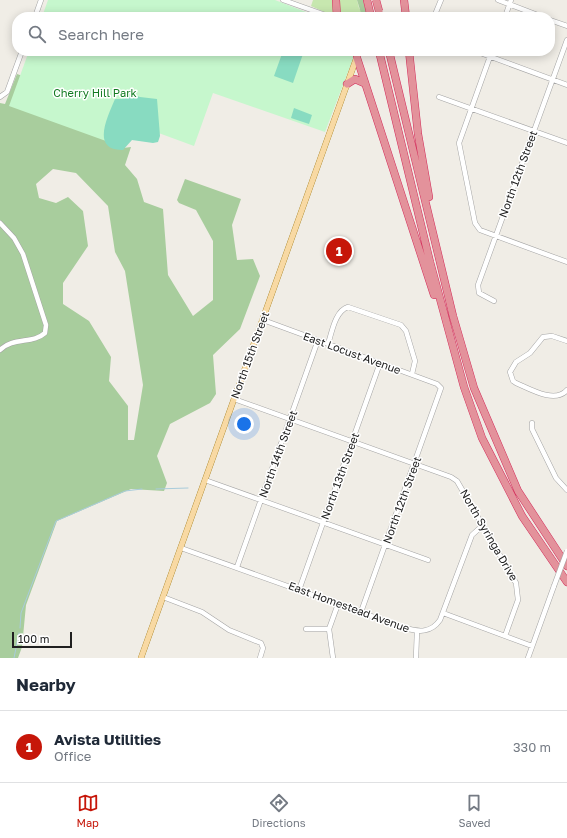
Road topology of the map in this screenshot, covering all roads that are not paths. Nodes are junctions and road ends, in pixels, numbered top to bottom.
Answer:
1 (41, 0) edge
2 (282, 0) edge
3 (336, 0) edge
4 (376, 0) edge
5 (404, 0) edge
6 (441, 0) edge
7 (498, 0) edge
8 (510, 2) edge
9 (37, 12) edge
10 (317, 12) edge
11 (336, 12) edge
12 (372, 12) edge
13 (379, 12) edge
14 (405, 12) edge
15 (436, 12) edge
16 (507, 12) edge
17 (532, 12) edge
18 (555, 22) edge
19 (567, 26) edge
20 (567, 40) edge
21 (20, 56) edge
22 (357, 56) edge
23 (358, 56) edge
24 (380, 56) edge
25 (390, 56) edge
26 (410, 56) edge
27 (490, 56) joint
28 (552, 80) junction
29 (364, 83) junction
30 (347, 84) junction
31 (567, 85) edge
32 (0, 97) edge
33 (439, 97) dead end
34 (471, 108) junction
35 (533, 131) junction
36 (567, 143) edge
37 (0, 223) edge
38 (433, 233) junction
39 (496, 236) junction
40 (567, 262) edge
41 (494, 301) dead end
42 (263, 320) junction
43 (449, 338) junction
44 (318, 340) junction
45 (567, 341) edge
46 (328, 344) junction
47 (0, 350) edge
48 (380, 363) junction
49 (412, 374) junction
50 (441, 388) joint
51 (567, 390) edge
52 (234, 399) junction
53 (290, 419) junction
54 (532, 423) dead end
55 (352, 442) junction
56 (415, 464) junction
57 (205, 480) junction
58 (567, 490) edge
59 (261, 500) junction
60 (323, 523) junction
61 (482, 526) junction
62 (385, 545) junction
63 (181, 548) junction
64 (567, 551) edge
65 (428, 560) dead end
66 (567, 566) edge
67 (237, 567) junction
68 (567, 582) edge
69 (299, 590) junction
70 (163, 597) junction
71 (338, 604) junction
72 (361, 612) junction
73 (443, 613) junction
74 (306, 629) dead end
75 (329, 629) junction
76 (417, 631) junction
77 (505, 636) junction
78 (532, 646) junction
79 (141, 658) edge
80 (260, 658) edge
81 (333, 658) edge
82 (416, 658) edge
83 (528, 658) edge

1 - 9 street
2 - 10 street
3 - 11 highway
4 - 12 main road
4 - 13 highway, bridge
5 - 14 highway
6 - 15 street
7 - 8 street
8 - 16 street
8 - 17 street
18 - 19 street
20 - 28 street, North 12th Street
21 - 32 street
22 - 30 main road, North 15th Street
23 - 29 highway
24 - 43 highway
25 - 38 highway
26 - 38 highway
27 - 28 street
27 - 34 street
28 - 31 street
28 - 35 street, North 12th Street
29 - 30 highway
29 - 43 highway
30 - 42 main road, North 15th Street
33 - 34 street
34 - 35 street
34 - 39 street
35 - 36 street
35 - 39 street, North 12th Street
37 - 47 street
38 - 66 highway
39 - 40 street
39 - 41 street, North 12th Street
42 - 44 street, East Locust Avenue
42 - 52 main road, North 15th Street
43 - 68 highway
44 - 46 street, East Locust Avenue
44 - 53 street, North 14th Street
45 - 51 street
46 - 48 street, East Locust Avenue
46 - 49 street
48 - 49 street, East Locust Avenue
48 - 55 street, North 13th Street
49 - 50 street, East Locust Avenue
50 - 56 street, North 12th Street
52 - 53 street
52 - 57 main road, North 15th Street
53 - 55 street
53 - 59 street, North 14th Street
54 - 58 street
55 - 56 street
55 - 60 street, North 13th Street
56 - 61 street, North Syringa Drive
56 - 62 street, North 12th Street
57 - 59 street
57 - 63 main road, North 15th Street
59 - 60 street
59 - 67 street, North 14th Street
60 - 62 street
60 - 69 street, North 13th Street
61 - 73 street, East Homestead Avenue
61 - 77 street, North Syringa Drive
62 - 65 street
62 - 72 street, North 12th Street
63 - 67 street, East Homestead Avenue
63 - 70 main road, North 15th Street
64 - 78 street, bridge
67 - 69 street, East Homestead Avenue
69 - 71 street, East Homestead Avenue
70 - 79 main road, North 15th Street
70 - 80 street
71 - 72 street, East Homestead Avenue
71 - 75 street
72 - 76 street, East Homestead Avenue
73 - 76 street, East Homestead Avenue
73 - 77 street
74 - 75 street
75 - 81 street
76 - 82 street
77 - 78 street
78 - 83 street

